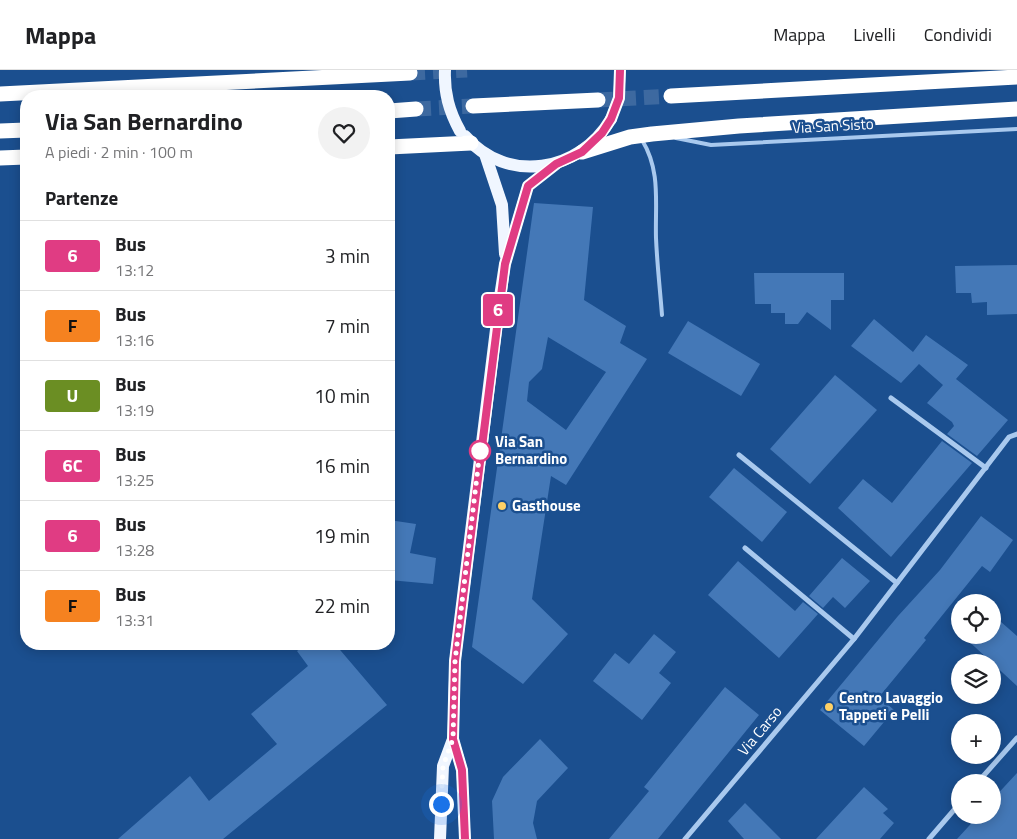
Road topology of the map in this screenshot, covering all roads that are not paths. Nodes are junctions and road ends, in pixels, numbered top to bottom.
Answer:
1 (445, 70) edge
2 (620, 70) edge
3 (410, 73) dead end
4 (1017, 77) edge
5 (78, 90) edge
6 (20, 93) edge
7 (0, 94) edge
8 (671, 96) tunnel mouth
9 (598, 100) tunnel mouth
10 (473, 106) tunnel mouth
11 (1017, 109) edge
12 (416, 110) tunnel mouth
13 (395, 111) edge
14 (1017, 129) edge
15 (20, 130) edge
16 (0, 131) edge
17 (646, 135) junction
18 (471, 143) junction
19 (395, 147) edge
20 (582, 152) junction
21 (485, 154) junction
22 (20, 157) edge
23 (0, 158) edge
24 (556, 164) junction
25 (505, 264) junction
26 (662, 315) dead end
27 (891, 398) dead end
28 (1017, 434) edge
29 (739, 455) dead end
30 (986, 468) junction
31 (745, 548) dead end
32 (898, 583) junction
33 (854, 639) junction
34 (1017, 738) edge
35 (453, 739) junction
36 (985, 774) edge
37 (951, 813) edge
38 (440, 839) edge
39 (465, 839) edge
40 (685, 839) edge
41 (929, 839) edge

1 - 18 main road, bridge
2 - 20 main road, bridge
3 - 5 highway
4 - 8 highway
6 - 7 highway
9 - 10 highway
11 - 17 highway
12 - 13 highway
14 - 17 lane, Via San Sisto
15 - 16 highway
17 - 20 highway
17 - 26 lane
18 - 19 highway
18 - 21 main road
20 - 24 main road
21 - 24 main road
21 - 25 main road
22 - 23 highway
24 - 25 main road
25 - 35 main road
27 - 30 street
28 - 30 street, Via Carso
29 - 32 street
30 - 32 street, Via Carso
31 - 33 street
32 - 33 street, Via Carso
33 - 40 street, Via Carso
34 - 36 street
35 - 38 main road
35 - 39 main road
37 - 41 street

